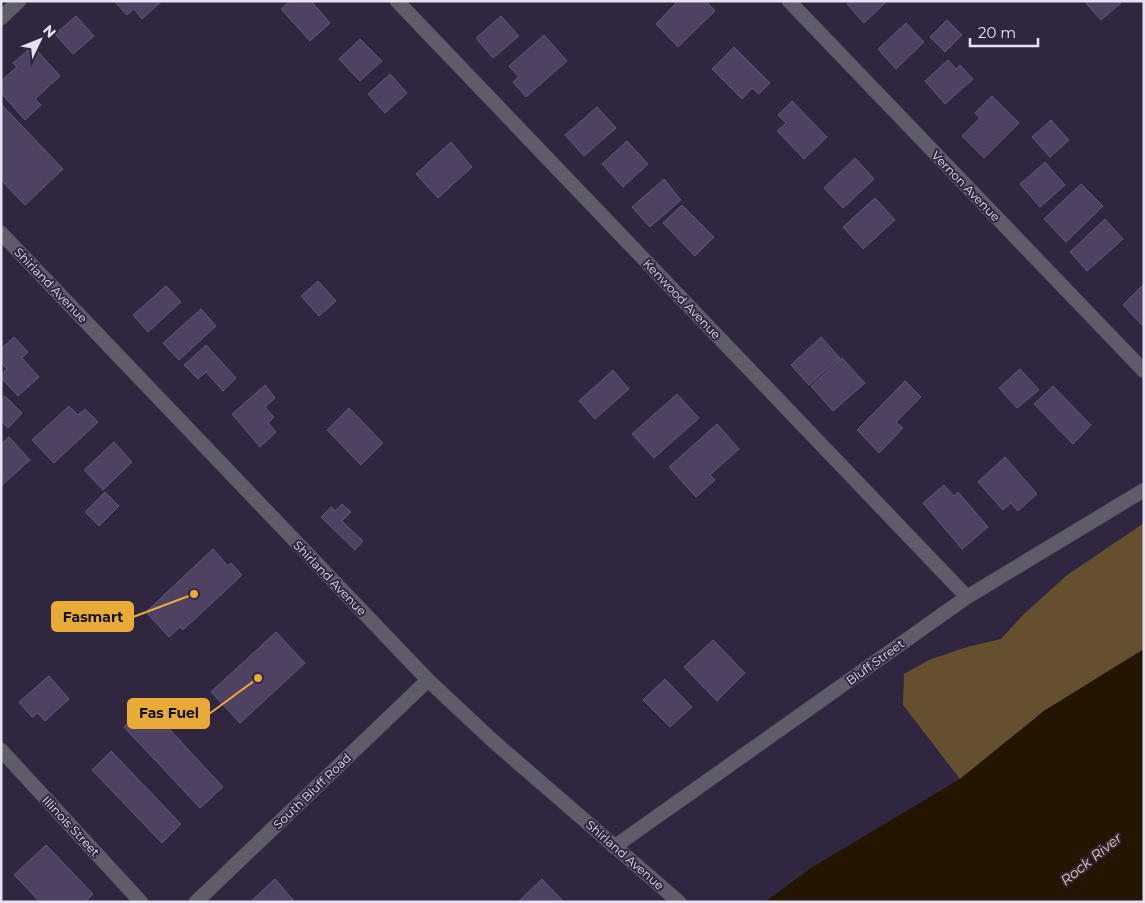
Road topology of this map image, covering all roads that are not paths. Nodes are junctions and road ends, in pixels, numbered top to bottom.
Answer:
1 (19, 1) edge
2 (397, 1) edge
3 (789, 1) edge
4 (1, 18) edge
5 (1, 233) edge
6 (1144, 371) edge
7 (1144, 490) edge
8 (967, 597) junction
9 (428, 680) junction
10 (1, 750) edge
11 (614, 847) junction
12 (141, 902) edge
13 (196, 902) edge
14 (679, 902) edge

1 - 4 street
2 - 8 street, Kenwood Avenue
3 - 6 street, Vernon Avenue
5 - 9 street, Shirland Avenue
7 - 8 street, Bluff Street
8 - 11 street, Bluff Street
9 - 11 street, Shirland Avenue
9 - 13 street, South Bluff Road
10 - 12 street, Illinois Street
11 - 14 street, Shirland Avenue

